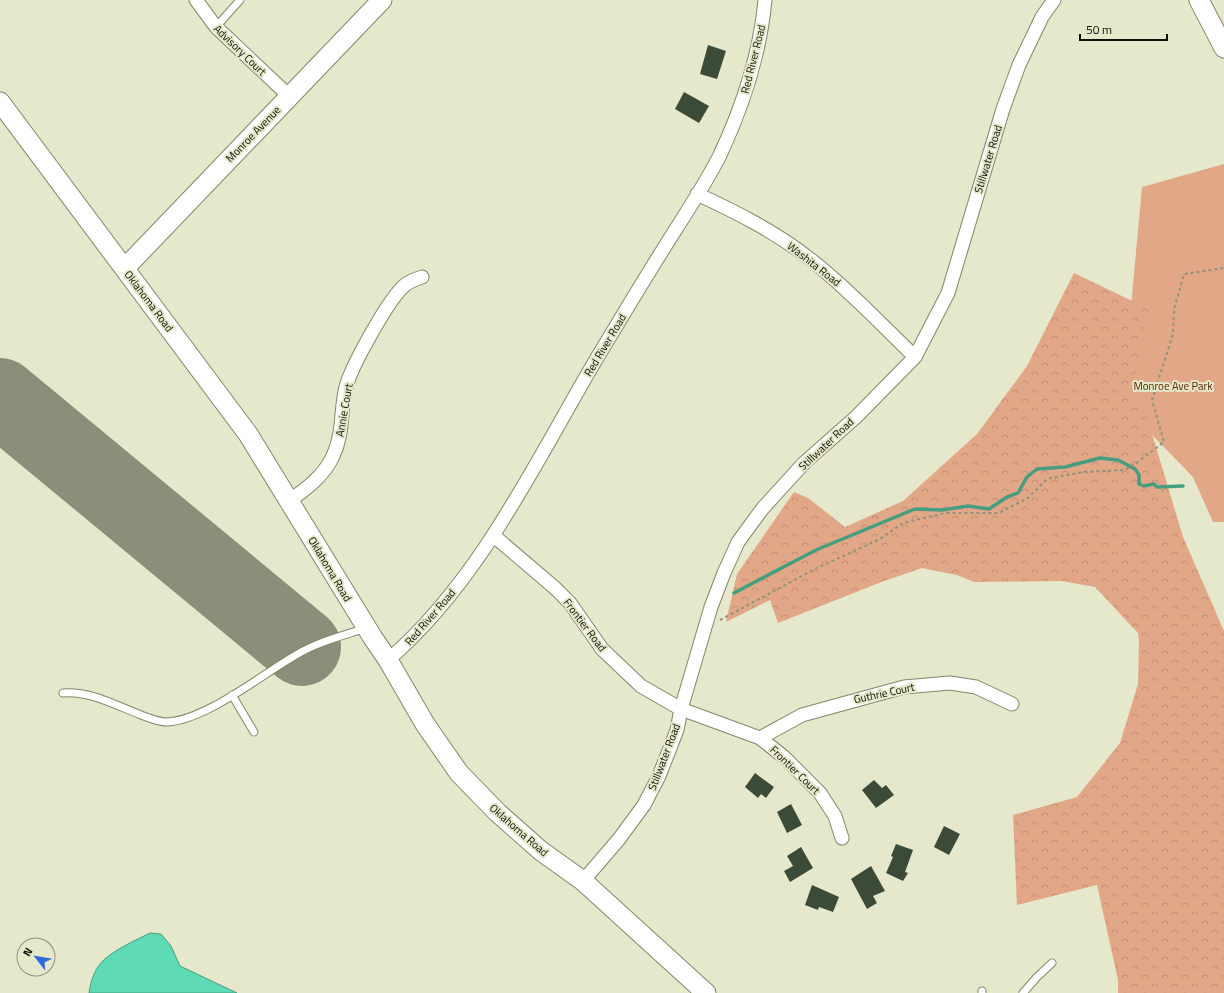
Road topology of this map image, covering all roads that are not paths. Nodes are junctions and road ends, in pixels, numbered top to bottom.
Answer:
1 (196, 0) edge
2 (240, 0) edge
3 (382, 0) edge
4 (765, 0) edge
5 (1054, 0) edge
6 (1199, 0) edge
7 (216, 28) junction
8 (1224, 48) edge
9 (289, 96) junction
10 (0, 102) edge
11 (697, 194) junction
12 (125, 268) junction
13 (422, 277) dead end
14 (915, 357) junction
15 (289, 501) junction
16 (494, 536) junction
17 (366, 628) junction
18 (388, 660) junction
19 (63, 693) dead end
20 (232, 694) junction
21 (1012, 704) dead end
22 (681, 709) junction
23 (254, 732) dead end
24 (760, 738) junction
25 (842, 838) dead end
26 (583, 881) junction
27 (1052, 963) dead end
28 (706, 993) edge
29 (1023, 993) edge

1 - 7 street, Advisory Court
2 - 7 lane
3 - 9 street, Monroe Avenue
4 - 11 street, Red River Road
5 - 14 street, Stillwater Road
6 - 8 street
7 - 9 street, Advisory Court
9 - 12 street, Monroe Avenue
10 - 12 street, Oklahoma Road
11 - 14 street, Washita Road
11 - 16 street, Red River Road
12 - 15 street, Oklahoma Road
13 - 15 street, Annie Court
14 - 22 street, Stillwater Road
15 - 17 street, Oklahoma Road
16 - 18 street, Red River Road
16 - 22 street, Frontier Road
17 - 18 street, Oklahoma Road
17 - 20 lane
18 - 26 street, Oklahoma Road
19 - 20 lane
20 - 23 lane
21 - 24 street, Guthrie Court
22 - 24 street, Frontier Court
22 - 26 street, Stillwater Road
24 - 25 street, Frontier Court
26 - 28 street, Oklahoma Road
27 - 29 lane

